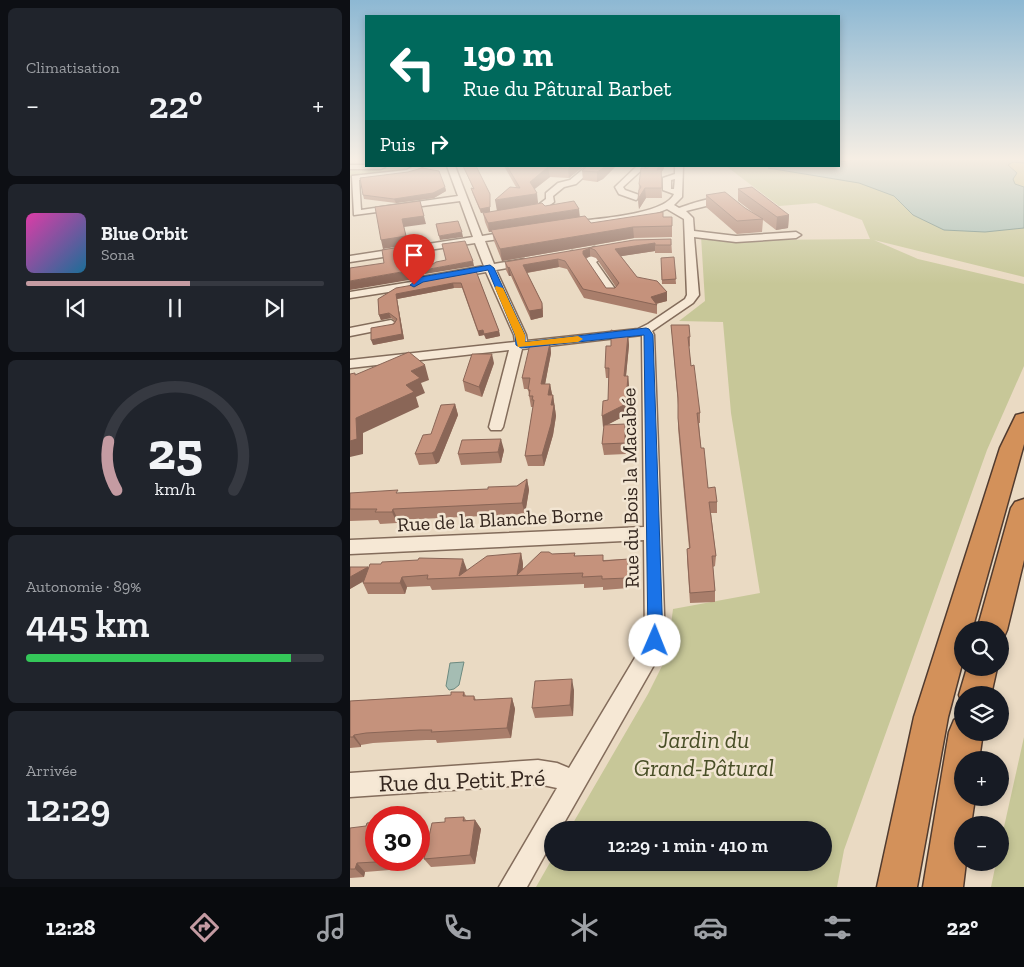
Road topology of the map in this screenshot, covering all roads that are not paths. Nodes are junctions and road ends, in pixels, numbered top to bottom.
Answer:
1 (356, 201) edge
2 (437, 201) edge
3 (464, 201) edge
4 (549, 201) edge
5 (674, 201) edge
6 (717, 201) edge
7 (729, 201) edge
8 (733, 205) edge
9 (668, 206) junction
10 (520, 211) edge
11 (678, 211) junction
12 (481, 218) edge
13 (472, 219) junction
14 (560, 226) edge
15 (522, 232) edge
16 (796, 235) dead end
17 (480, 239) junction
18 (686, 239) junction
19 (350, 259) edge
20 (535, 260) edge
21 (590, 261) junction
22 (490, 268) junction
23 (612, 293) edge
24 (350, 296) edge
25 (391, 324) edge
26 (646, 331) junction
27 (350, 332) edge
28 (518, 346) junction
29 (350, 364) edge
30 (1024, 420) edge
31 (496, 427) dead end
32 (1024, 508) edge
33 (653, 533) junction
34 (350, 547) edge
35 (994, 621) edge
36 (965, 741) edge
37 (573, 783) junction
38 (350, 785) edge
39 (512, 887) edge
40 (897, 887) edge
41 (943, 887) edge

1 - 2 street
3 - 13 street
4 - 10 street
5 - 9 street
6 - 11 street
7 - 8 street
9 - 11 street
9 - 14 street
11 - 18 street
12 - 13 street
13 - 17 street
15 - 17 street
16 - 18 street
17 - 19 street
17 - 22 street
18 - 26 street
20 - 22 street
21 - 21 street
21 - 23 street
22 - 24 street
22 - 28 street
25 - 27 street
26 - 28 street
26 - 33 street, Rue du Bois la Macabée
28 - 29 street
28 - 31 street
30 - 40 highway
32 - 35 highway
33 - 34 street, Rue de la Blanche Borne
33 - 37 street, Rue du Bois la Macabée
36 - 41 highway
37 - 38 street, Rue du Petit Pré
37 - 39 street, Rue du Petit Pré

